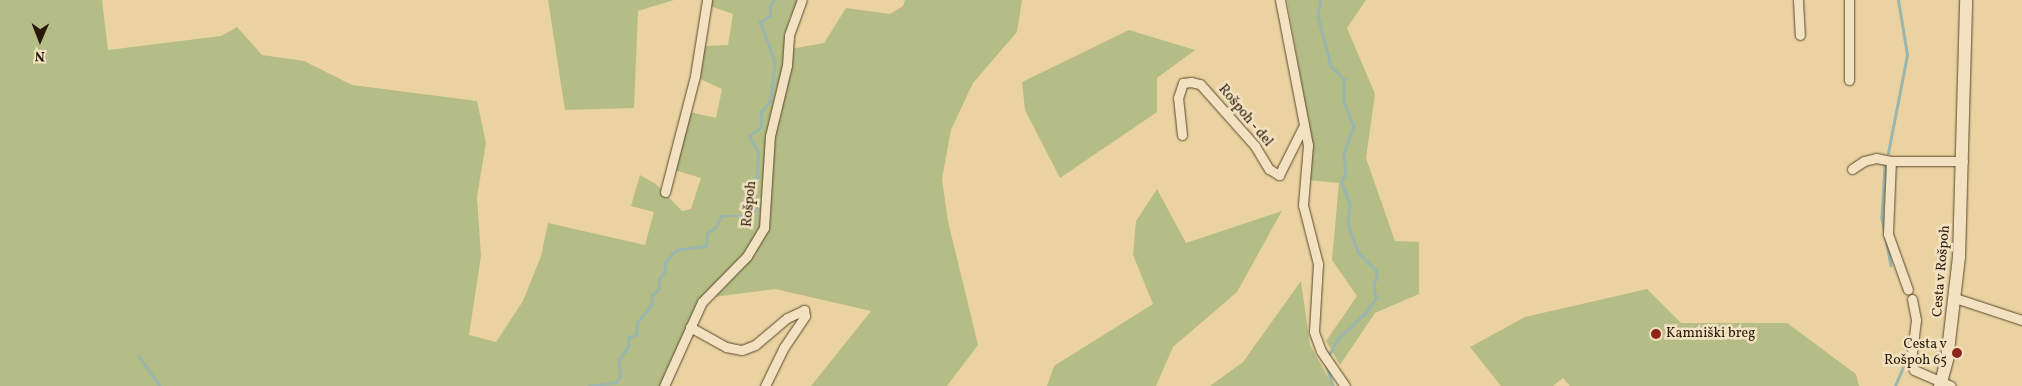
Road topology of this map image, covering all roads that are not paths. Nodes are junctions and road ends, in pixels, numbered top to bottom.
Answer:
1 (707, 0) edge
2 (802, 0) edge
3 (1280, 0) edge
4 (1798, 0) edge
5 (1849, 0) edge
6 (1966, 0) edge
7 (1800, 35) dead end
8 (1849, 80) dead end
9 (1304, 125) junction
10 (1182, 135) dead end
11 (1891, 161) junction
12 (1963, 161) junction
13 (1852, 169) dead end
14 (664, 192) dead end
15 (1908, 290) dead end
16 (1955, 298) junction
17 (1912, 299) dead end
18 (2022, 320) edge
19 (690, 327) junction
20 (1944, 385) edge
21 (664, 386) edge
22 (765, 386) edge
23 (1345, 386) edge

1 - 14 street
2 - 19 street, Rošpoh
3 - 9 street
4 - 7 street
5 - 8 street
6 - 12 street, Cesta v Rošpoh
9 - 10 street, Rošpoh - del
9 - 23 street
11 - 12 street
11 - 13 street
11 - 15 street
12 - 16 street, Cesta v Rošpoh
16 - 18 street
16 - 20 street, Cesta v Rošpoh
17 - 20 street
19 - 21 street, Rošpoh
19 - 22 street

